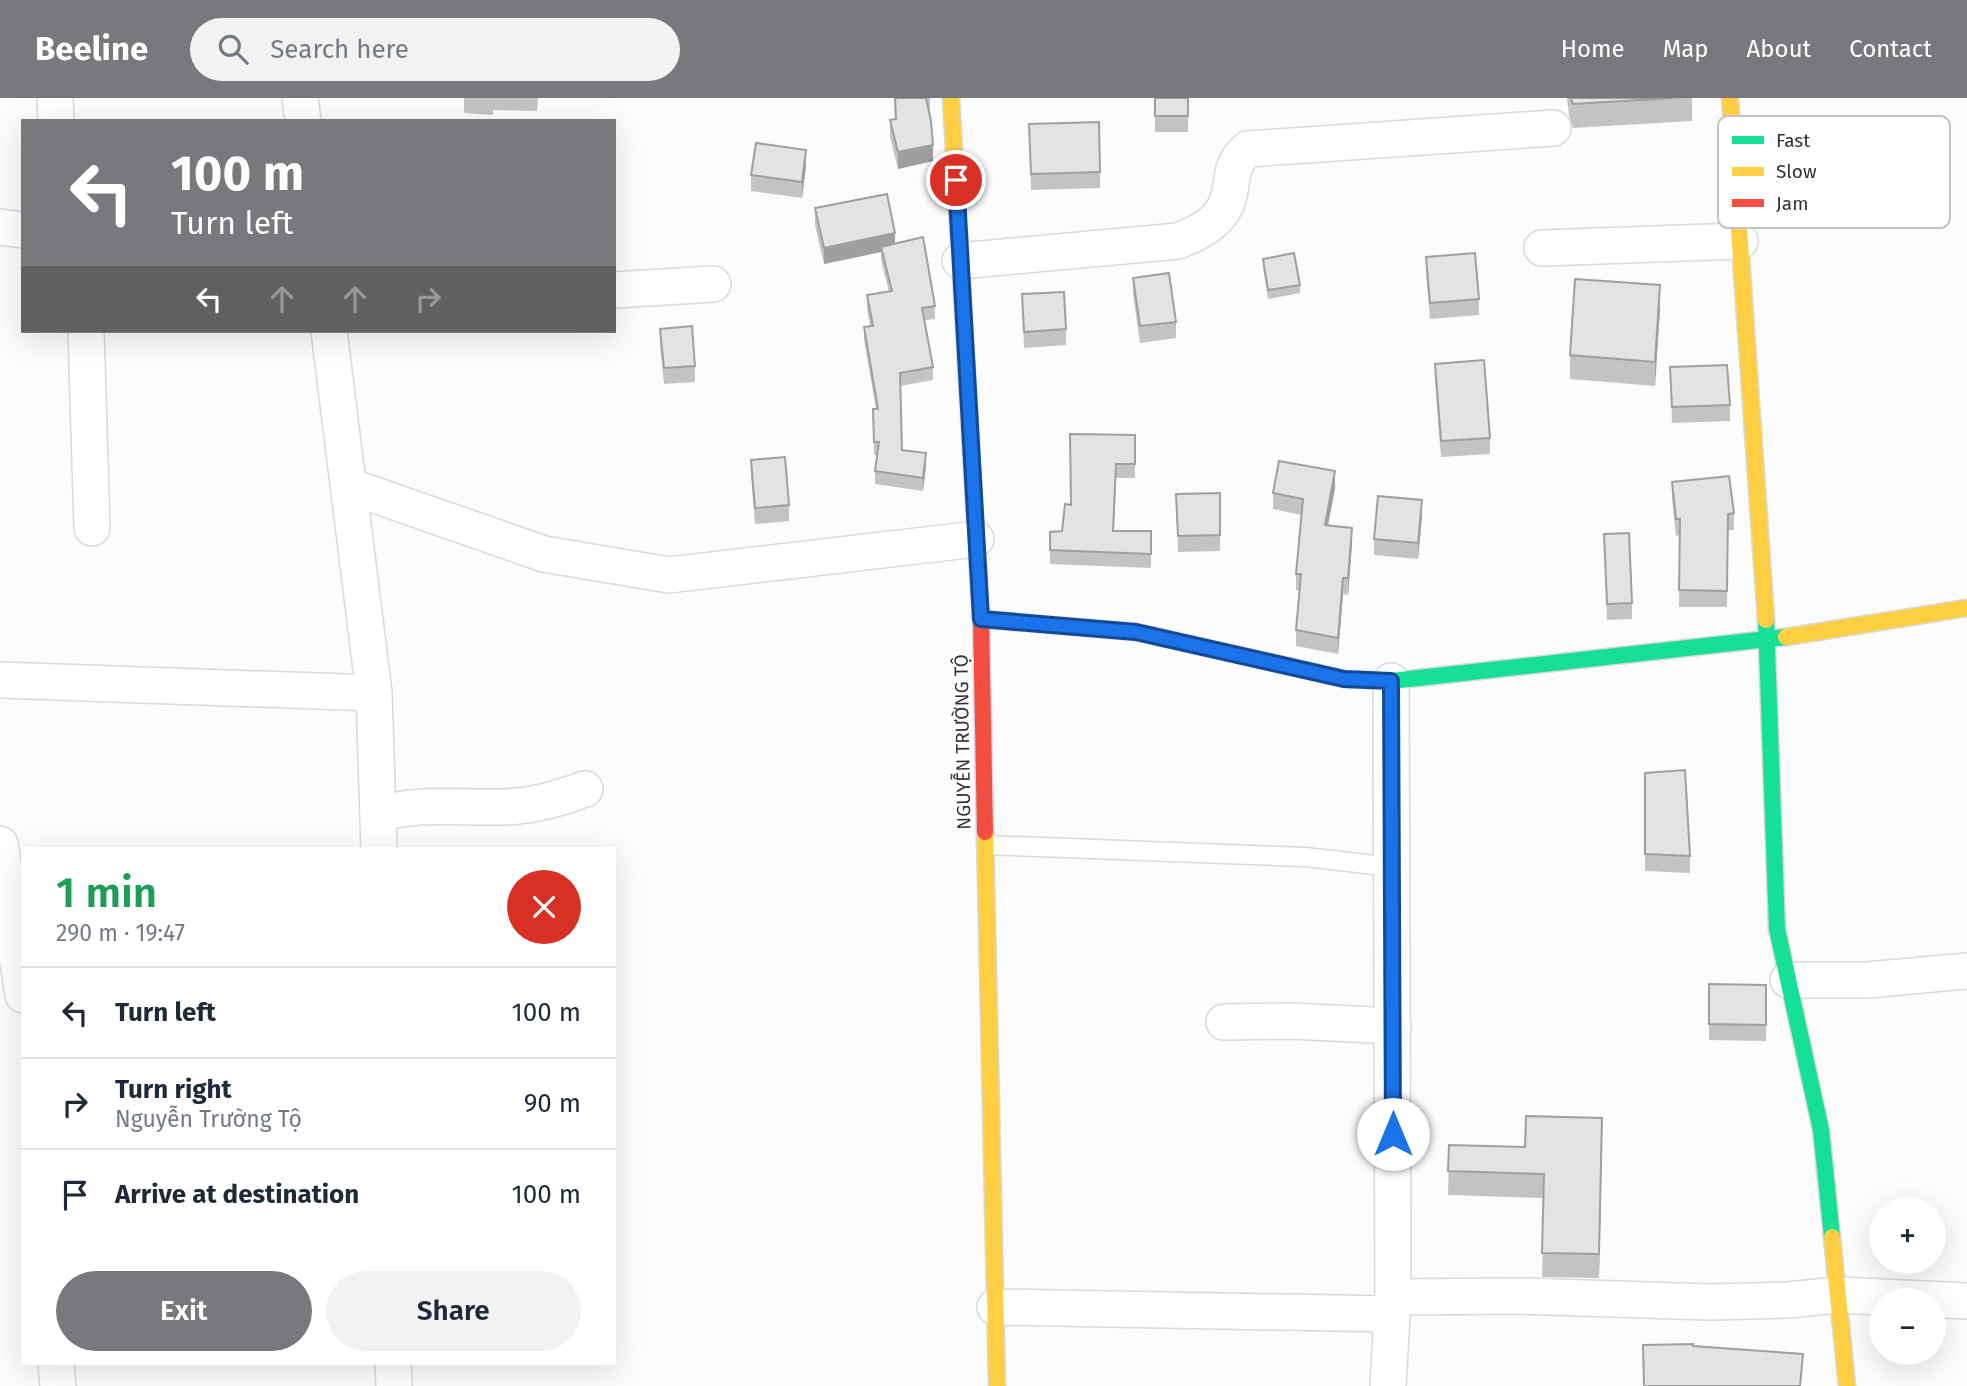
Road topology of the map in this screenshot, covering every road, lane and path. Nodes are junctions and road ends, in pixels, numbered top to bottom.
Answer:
1 (55, 98) edge
2 (300, 98) edge
3 (951, 98) edge
4 (1730, 98) edge
5 (1731, 116) edge
6 (56, 119) edge
7 (303, 119) edge
8 (1553, 128) dead end
9 (0, 227) edge
10 (1739, 228) edge
11 (21, 230) edge
12 (1740, 240) junction
13 (1542, 248) dead end
14 (960, 261) junction
15 (713, 284) dead end
16 (616, 290) edge
17 (86, 333) edge
18 (329, 333) edge
19 (349, 486) junction
20 (92, 528) dead end
21 (976, 540) junction
22 (1967, 608) edge
23 (981, 619) junction
24 (1767, 640) junction
25 (0, 680) edge
26 (1391, 681) junction
27 (374, 693) junction
28 (585, 789) dead end
29 (378, 814) junction
30 (0, 844) edge
31 (986, 845) junction
32 (379, 847) edge
33 (1393, 867) junction
34 (1967, 971) edge
35 (1788, 980) junction
36 (21, 982) edge
37 (1224, 1022) dead end
38 (1393, 1026) junction
39 (1838, 1295) junction
40 (1967, 1301) edge
41 (1392, 1305) junction
42 (995, 1307) junction
43 (56, 1365) edge
44 (393, 1365) edge
45 (58, 1386) edge
46 (394, 1386) edge
47 (997, 1386) edge
48 (1388, 1386) edge
49 (1847, 1386) edge

1 - 6 street
2 - 7 street
3 - 14 street, NGUYỄN TRƯỜNG TỘ
4 - 5 street
8 - 14 street
9 - 11 street
10 - 12 street
12 - 13 street
12 - 24 street
14 - 21 street, NGUYỄN TRƯỜNG TỘ
15 - 16 street
17 - 20 street
18 - 19 street
19 - 21 street
19 - 27 street
21 - 23 street, NGUYỄN TRƯỜNG TỘ
22 - 24 street
23 - 26 street
23 - 31 street, NGUYỄN TRƯỜNG TỘ
24 - 26 street
24 - 35 street
25 - 27 street
26 - 33 street
27 - 29 street
28 - 29 street
29 - 32 street
30 - 36 street
31 - 33 lane
31 - 42 street, NGUYỄN TRƯỜNG TỘ
33 - 38 street
34 - 35 street
35 - 39 street
37 - 38 street
38 - 41 street
39 - 40 street
39 - 41 street
39 - 49 street
41 - 42 street
41 - 48 street
42 - 47 street, NGUYỄN TRƯỜNG TỘ
43 - 45 street
44 - 46 street

